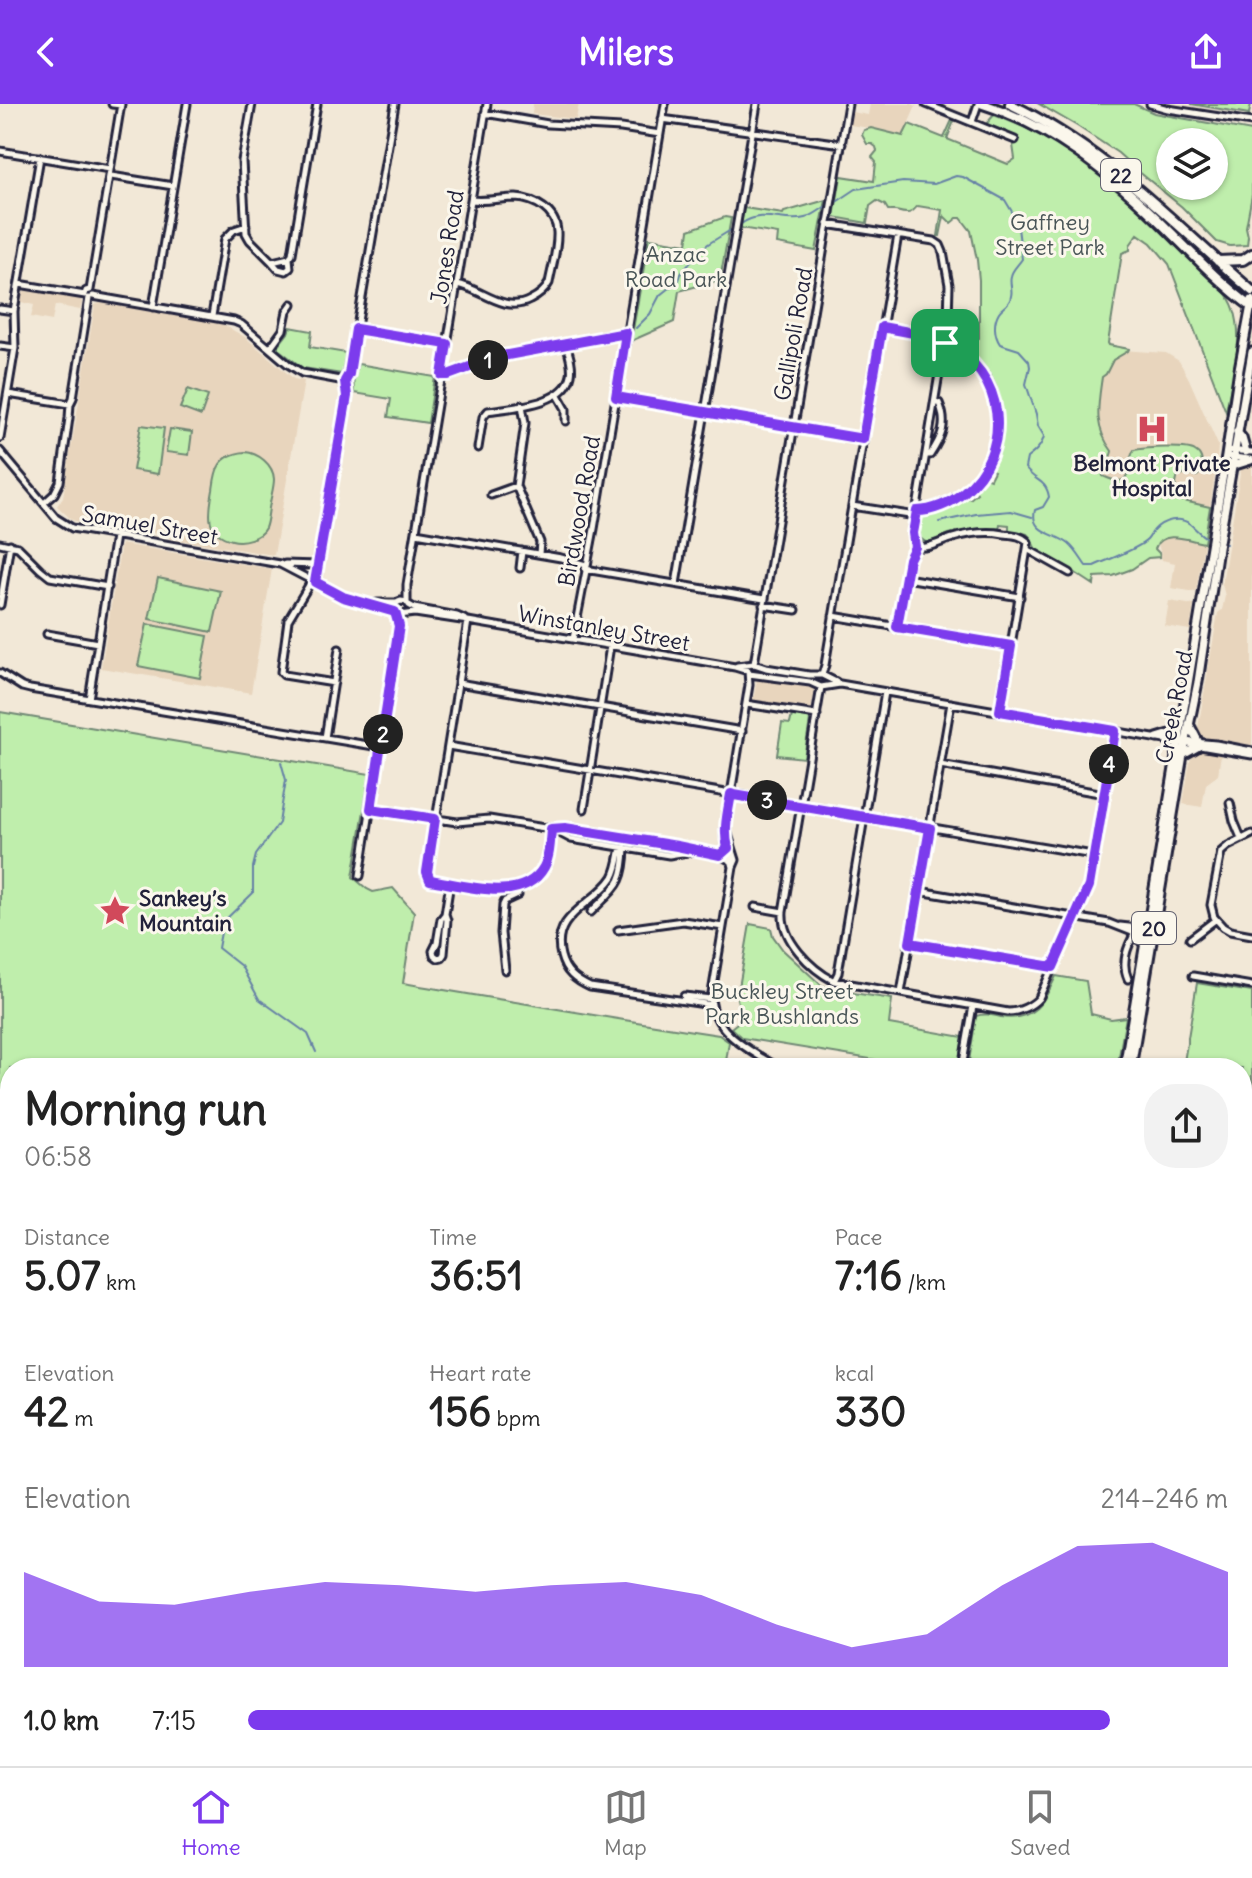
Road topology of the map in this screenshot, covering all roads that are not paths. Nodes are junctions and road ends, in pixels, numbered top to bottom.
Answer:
1 (112, 104) edge
2 (187, 104) edge
3 (252, 104) edge
4 (317, 104) edge
5 (395, 104) edge
6 (487, 104) edge
7 (665, 104) edge
8 (757, 104) edge
9 (848, 104) edge
10 (926, 104) edge
11 (981, 104) edge
12 (1010, 104) edge
13 (1152, 104) edge
14 (121, 105) edge
15 (485, 113) junction
16 (662, 119) junction
17 (972, 122) junction
18 (1252, 122) edge
19 (752, 131) junction
20 (660, 134) junction
21 (1015, 140) dead end
22 (842, 144) junction
23 (0, 151) edge
24 (40, 157) junction
25 (110, 172) junction
26 (173, 186) junction
27 (471, 200) junction
28 (827, 224) junction
29 (246, 226) junction
30 (898, 234) junction
31 (1252, 254) edge
32 (289, 258) junction
33 (1218, 261) junction
34 (272, 262) junction
35 (19, 284) junction
36 (457, 284) junction
37 (1252, 291) edge
38 (89, 295) junction
39 (292, 304) dead end
40 (1252, 305) edge
41 (153, 307) junction
42 (0, 309) edge
43 (14, 311) junction
44 (212, 316) junction
45 (882, 327) junction
46 (356, 329) junction
47 (626, 333) junction
48 (945, 339) junction
49 (968, 340) dead end
50 (447, 344) junction
51 (566, 344) junction
52 (0, 346) edge
53 (15, 348) junction
54 (270, 348) junction
55 (1252, 352) edge
56 (442, 375) junction
57 (345, 381) junction
58 (8, 394) junction
59 (558, 395) junction
60 (616, 397) junction
61 (935, 402) junction
62 (70, 404) junction
63 (522, 405) junction
64 (704, 412) junction
65 (566, 421) dead end
66 (793, 427) junction
67 (1237, 432) junction
68 (0, 438) edge
69 (863, 439) junction
70 (478, 448) dead end
71 (0, 451) edge
72 (1230, 453) junction
73 (927, 455) junction
74 (1250, 456) edge
75 (1232, 466) junction
76 (516, 486) junction
77 (491, 495) dead end
78 (44, 503) junction
79 (852, 506) junction
80 (916, 514) junction
81 (416, 533) junction
82 (115, 536) junction
83 (1216, 536) junction
84 (0, 543) edge
85 (10, 544) junction
86 (915, 547) junction
87 (1027, 549) junction
88 (522, 551) junction
89 (539, 554) junction
90 (280, 564) junction
91 (317, 565) junction
92 (586, 567) junction
93 (520, 568) dead end
94 (1070, 573) dead end
95 (906, 578) junction
96 (314, 581) junction
97 (676, 584) junction
98 (407, 585) junction
99 (108, 587) junction
100 (1020, 597) junction
101 (398, 602) junction
102 (764, 602) junction
103 (368, 603) junction
104 (408, 604) junction
105 (0, 605) edge
106 (796, 610) dead end
107 (396, 613) junction
108 (407, 614) junction
109 (833, 616) junction
110 (468, 621) junction
111 (399, 626) junction
112 (897, 627) junction
113 (47, 634) dead end
114 (573, 639) junction
115 (98, 643) junction
116 (610, 646) junction
117 (1011, 646) junction
118 (339, 649) dead end
119 (753, 669) junction
120 (0, 673) edge
121 (822, 676) junction
122 (334, 683) junction
123 (458, 683) junction
124 (840, 684) junction
125 (821, 686) junction
126 (885, 692) junction
127 (89, 699) junction
128 (951, 703) junction
129 (746, 704) junction
130 (600, 707) junction
131 (1000, 711) junction
132 (817, 715) junction
133 (1185, 725) junction
134 (742, 731) junction
135 (1115, 731) junction
136 (325, 738) junction
137 (1157, 738) junction
138 (1183, 742) junction
139 (1199, 744) junction
140 (448, 746) junction
141 (380, 747) junction
142 (1252, 753) edge
143 (1183, 755) junction
144 (940, 765) junction
145 (589, 770) junction
146 (731, 794) junction
147 (1105, 794) junction
148 (1230, 803) dead end
149 (802, 806) junction
150 (371, 809) junction
151 (584, 809) dead end
152 (864, 817) junction
153 (435, 819) junction
154 (726, 827) junction
155 (930, 828) junction
156 (551, 829) junction
157 (1252, 834) edge
158 (1241, 838) junction
159 (623, 847) junction
160 (728, 848) junction
161 (695, 851) junction
162 (720, 855) junction
163 (1094, 855) junction
164 (732, 864) junction
165 (360, 876) dead end
166 (450, 883) junction
167 (517, 888) junction
168 (919, 891) junction
169 (755, 907) dead end
170 (591, 912) dead end
171 (783, 912) junction
172 (445, 914) junction
173 (1149, 916) junction
174 (1075, 917) junction
175 (1215, 920) junction
176 (723, 927) junction
177 (618, 930) dead end
178 (1137, 931) junction
179 (1252, 935) edge
180 (1190, 939) dead end
181 (910, 943) junction
182 (1144, 946) junction
183 (1053, 967) junction
184 (505, 970) dead end
185 (1193, 976) dead end
186 (1128, 979) dead end
187 (834, 981) junction
188 (1252, 986) edge
189 (901, 993) junction
190 (684, 996) dead end
191 (711, 1002) junction
192 (973, 1006) junction
193 (764, 1058) edge
194 (964, 1058) edge
195 (1126, 1058) edge
196 (1133, 1058) edge

1 - 14 street
2 - 26 street
3 - 29 street
4 - 32 street
5 - 46 street
6 - 15 street, Jones Road
7 - 16 street, Birdwood Road
8 - 19 street
9 - 22 street, Gallipoli Road
10 - 17 street
11 - 17 street
11 - 40 highway, 22
12 - 33 highway, 22
13 - 18 street
14 - 25 street
15 - 20 street
15 - 27 street, Jones Road
16 - 19 street
16 - 20 street, Birdwood Road
17 - 21 street
19 - 22 street
19 - 64 street
20 - 47 street, Birdwood Road
22 - 28 street, Gallipoli Road
23 - 24 street
24 - 25 street
24 - 35 street
25 - 26 street
25 - 38 street
26 - 41 street
27 - 36 street, Jones Road
27 - 36 street
28 - 30 street
28 - 66 street, Gallipoli Road
29 - 34 street
29 - 44 street
30 - 45 street
30 - 48 street
31 - 33 highway
32 - 34 street
32 - 34 street
33 - 37 highway, 22
35 - 38 street
35 - 43 street
36 - 50 street, Jones Road
38 - 41 street
38 - 62 street
39 - 54 street
40 - 72 main road, Creek Road / 20
41 - 44 street
42 - 43 street
43 - 53 street
44 - 54 street
45 - 48 street
45 - 69 street
46 - 50 street
46 - 57 street
47 - 51 street
47 - 60 street, Birdwood Road
48 - 49 street
48 - 61 street
48 - 80 street
50 - 56 street, Jones Road
51 - 56 street
51 - 59 street
52 - 53 street
53 - 58 street
54 - 57 street
55 - 67 main road, Creek Road / 20
56 - 81 street, Jones Road
57 - 91 street
58 - 62 street
58 - 68 street
59 - 63 street
59 - 65 street
60 - 64 street
60 - 92 street, Birdwood Road
61 - 73 street
61 - 73 street
62 - 78 street
63 - 70 street
63 - 76 street
64 - 66 street
64 - 97 street
66 - 69 street
66 - 102 street, Gallipoli Road
67 - 72 main road, Creek Road / 20
67 - 74 main road
69 - 79 street
71 - 78 street, Samuel Street
72 - 74 street
72 - 75 main road, Creek Road / 20
72 - 83 main road, Creek Road / 20
73 - 80 street
74 - 75 main road
75 - 83 main road, Creek Road / 20
76 - 77 street
76 - 89 street
78 - 82 street, Samuel Street
79 - 80 street
79 - 109 street
80 - 86 street
81 - 88 street
81 - 98 street, Jones Road
82 - 90 street, Samuel Street
82 - 99 street
83 - 133 main road, Creek Road / 20
84 - 85 street
85 - 99 street
85 - 105 street
86 - 87 street
86 - 95 street
87 - 94 street
87 - 100 street
88 - 89 street
88 - 93 street
89 - 92 street
90 - 91 street, Samuel Street
90 - 96 street, Samuel Street
91 - 96 street
92 - 97 street
92 - 114 street, Birdwood Road
95 - 100 street
95 - 112 street
96 - 103 street, Samuel Street
96 - 122 street
97 - 102 street
98 - 101 street, Jones Road
98 - 104 street, Jones Road
99 - 115 street
100 - 117 street
101 - 103 street, Samuel Street
101 - 104 street
101 - 107 street
102 - 106 street
102 - 119 street, Gallipoli Road
103 - 107 street, Samuel Street
104 - 108 street
104 - 110 street, Winstanley Street
107 - 108 street
107 - 111 street
108 - 110 street, Winstanley Street
108 - 111 street
109 - 112 street
109 - 121 street
110 - 114 street, Winstanley Street
110 - 123 street
111 - 141 street
112 - 117 street
113 - 115 street
114 - 116 street, Winstanley Street
115 - 127 street
116 - 119 street, Winstanley Street
116 - 130 street
117 - 131 street
118 - 122 street
119 - 121 street, Winstanley Street
119 - 125 street, Winstanley Street
119 - 129 street, Gallipoli Road
120 - 127 street
121 - 124 street, Winstanley Street
121 - 125 street
121 - 125 street
122 - 136 street
123 - 130 street
123 - 140 street
124 - 125 street, Winstanley Street
124 - 126 street, Winstanley Street
125 - 132 street
126 - 128 street, Winstanley Street
126 - 152 street
127 - 136 street
128 - 131 street, Winstanley Street
128 - 144 street
129 - 132 street
129 - 134 street, Gallipoli Road
130 - 134 street
130 - 145 street
131 - 135 street, Winstanley Street
132 - 149 street
133 - 137 main road
133 - 138 main road, Creek Road / 20
133 - 139 main road
134 - 146 street, Gallipoli Road
135 - 137 street, Winstanley Street
135 - 147 street
136 - 141 street
137 - 138 street, Winstanley Street
138 - 139 street, Winstanley Street
138 - 143 main road, Creek Road / 20
138 - 173 main road, Creek Road / 20
139 - 142 street, Winstanley Street
139 - 143 main road
140 - 145 street
140 - 153 street
141 - 150 street
143 - 196 main road, Creek Road / 20
144 - 147 street
144 - 155 street
145 - 146 street
145 - 151 street
146 - 149 street
146 - 154 street, Gallipoli Road
147 - 163 street
148 - 158 street
149 - 152 street
149 - 171 street
150 - 153 street
150 - 165 street
152 - 155 street
152 - 187 street
153 - 156 street
153 - 166 street
154 - 160 street, Gallipoli Road
154 - 164 street, Gallipoli Road
155 - 163 street
155 - 168 street
156 - 159 street
156 - 161 street
156 - 167 street
157 - 158 street
158 - 175 street
159 - 161 street
159 - 170 street
159 - 191 street
160 - 162 street
160 - 164 street, Gallipoli Road
161 - 162 street
162 - 164 street
163 - 174 street
164 - 176 street, Gallipoli Road
166 - 167 street
166 - 172 street
167 - 184 street
168 - 174 street
168 - 181 street
169 - 171 street
171 - 187 street
172 - 172 street
173 - 178 street
173 - 182 main road, Creek Road / 20
174 - 178 street
174 - 183 street
175 - 179 street
175 - 180 street
176 - 177 street
176 - 191 street, Gallipoli Road
178 - 182 street
178 - 186 street
181 - 183 street
181 - 189 street
182 - 195 main road, Creek Road / 20
183 - 192 street
185 - 188 street
187 - 189 street
189 - 192 street
190 - 191 street
191 - 193 street
192 - 194 street

